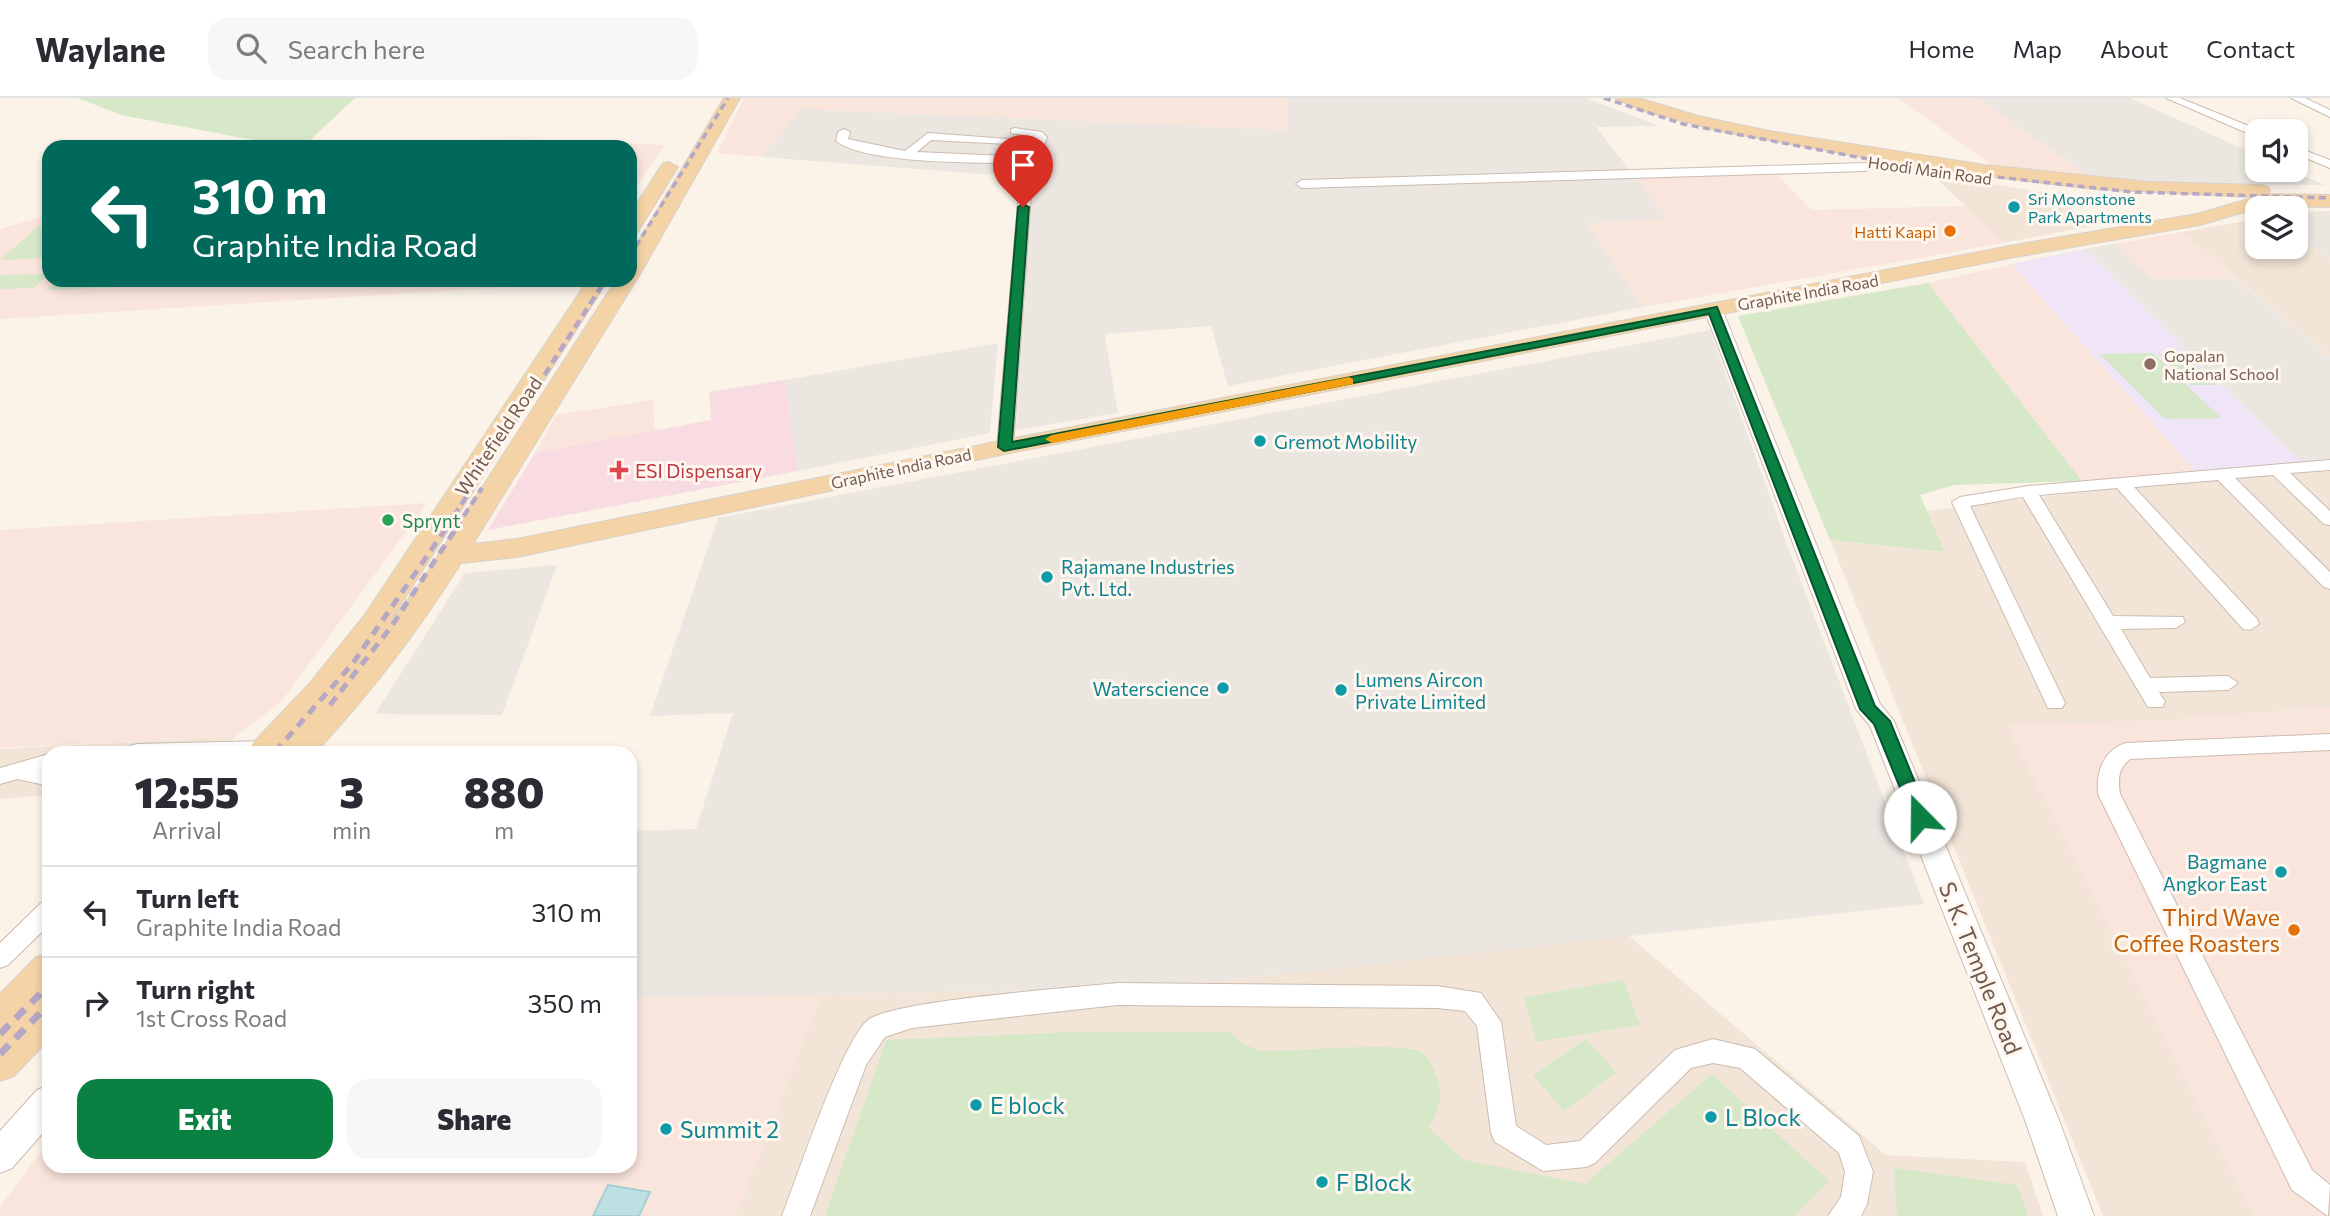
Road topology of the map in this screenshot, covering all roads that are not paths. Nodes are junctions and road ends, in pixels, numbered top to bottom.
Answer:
1 (712, 98) edge
2 (732, 98) edge
3 (1602, 98) edge
4 (1623, 98) edge
5 (2171, 98) edge
6 (2296, 98) edge
7 (2330, 114) edge
8 (693, 128) dead end
9 (2245, 129) edge
10 (1015, 131) dead end
11 (844, 132) dead end
12 (1037, 145) junction
13 (678, 152) dead end
14 (909, 153) junction
15 (2308, 155) edge
16 (1031, 161) junction
17 (1882, 163) junction
18 (2330, 164) edge
19 (1302, 184) dead end
20 (2330, 191) edge
21 (2259, 196) junction
22 (2308, 199) edge
23 (2330, 201) edge
24 (2245, 202) edge
25 (637, 218) edge
26 (637, 262) edge
27 (594, 287) edge
28 (622, 287) edge
29 (1718, 308) junction
30 (1004, 447) junction
31 (2330, 465) edge
32 (2278, 471) junction
33 (2221, 473) junction
34 (2122, 484) junction
35 (2028, 492) junction
36 (2330, 520) edge
37 (450, 555) junction
38 (2330, 583) edge
39 (2176, 622) dead end
40 (2107, 623) junction
41 (2250, 624) dead end
42 (358, 644) junction
43 (388, 645) junction
44 (2228, 683) dead end
45 (2145, 685) junction
46 (2155, 702) dead end
47 (2055, 703) dead end
48 (2330, 741) edge
49 (270, 746) edge
50 (303, 746) edge
51 (42, 764) edge
52 (9, 774) edge
53 (42, 777) edge
54 (42, 917) edge
55 (0, 958) edge
56 (42, 976) edge
57 (42, 1019) edge
58 (0, 1020) edge
59 (0, 1063) edge
60 (42, 1109) edge
61 (0, 1156) edge
62 (2330, 1203) edge
63 (796, 1216) edge
64 (1842, 1216) edge
65 (2076, 1216) edge

1 - 8 main road
2 - 26 main road
3 - 17 main road, Hoodi Main Road
4 - 21 main road, Hoodi Main Road
5 - 9 street
6 - 7 street
10 - 12 street
11 - 14 street
12 - 14 street
12 - 16 street
13 - 25 main road
14 - 16 street
15 - 18 street
16 - 30 street
17 - 19 street
17 - 21 main road, Hoodi Main Road
20 - 21 main road
22 - 23 main road
24 - 29 main road, Graphite India Road
27 - 42 main road, Whitefield Road
28 - 37 main road, Whitefield Road
29 - 30 main road, Graphite India Road
29 - 65 street, S. K. Temple Road
30 - 37 main road, Graphite India Road
31 - 32 street
32 - 33 street
32 - 36 street
33 - 34 street
33 - 38 street
34 - 35 street
34 - 41 street
35 - 40 street
35 - 47 street
37 - 43 main road
39 - 40 street
40 - 45 street
42 - 43 main road
42 - 49 main road, Whitefield Road
43 - 50 main road
44 - 45 street
45 - 46 street
48 - 62 street
51 - 52 street
52 - 53 street
54 - 55 street
56 - 58 main road
57 - 59 main road
60 - 61 street
63 - 64 street

